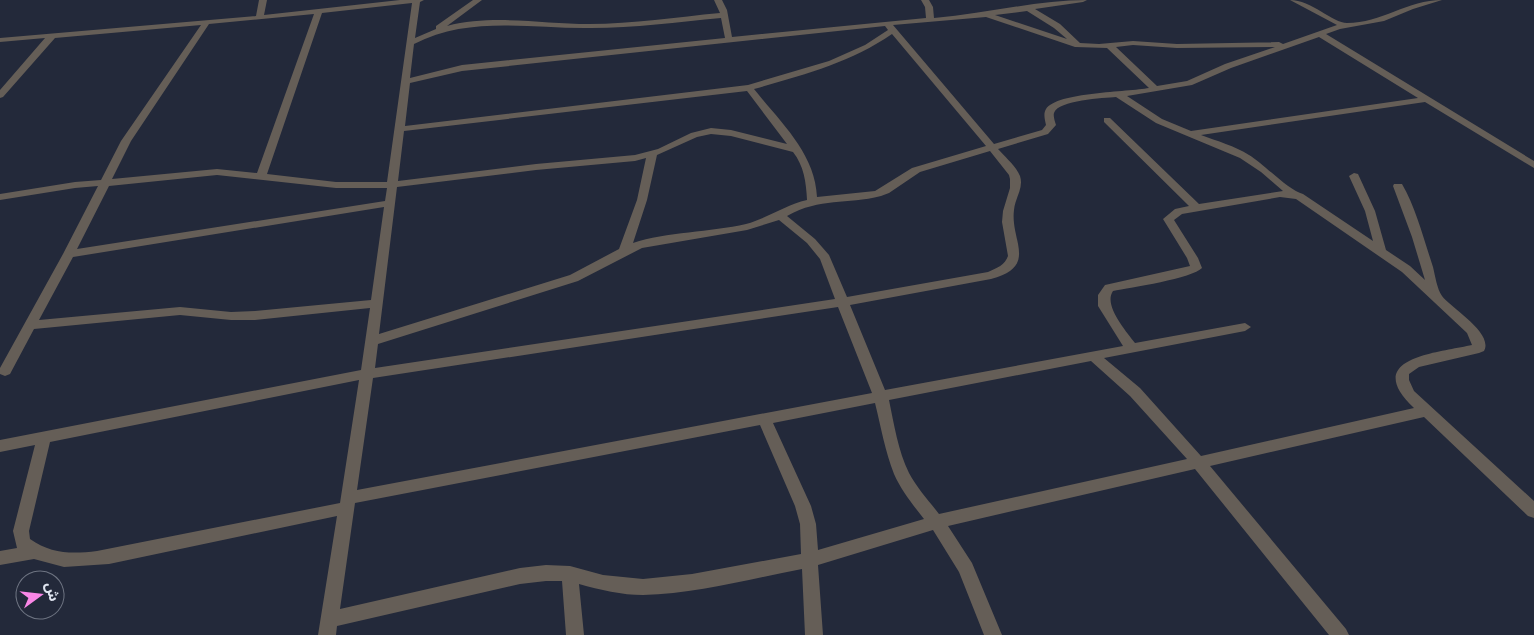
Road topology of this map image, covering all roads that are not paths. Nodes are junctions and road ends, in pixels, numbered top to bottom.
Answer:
1 (263, 0) edge
2 (478, 0) edge
3 (718, 0) edge
4 (924, 0) edge
5 (1084, 0) edge
6 (1294, 0) edge
7 (1438, 0) edge
8 (418, 1) edge
9 (1046, 3) edge
10 (1029, 9) junction
11 (319, 12) junction
12 (723, 15) junction
13 (987, 15) junction
14 (259, 18) junction
15 (930, 20) junction
16 (207, 22) junction
17 (1343, 25) junction
18 (890, 27) junction
19 (435, 31) junction
20 (1320, 34) junction
21 (52, 36) junction
22 (0, 40) edge
23 (729, 40) junction
24 (409, 44) junction
25 (1078, 44) junction
26 (1290, 44) junction
27 (1108, 45) junction
28 (405, 82) junction
29 (749, 88) junction
30 (1156, 90) junction
31 (1117, 94) junction
32 (0, 95) edge
33 (1427, 99) junction
34 (1107, 120) dead end
35 (399, 129) junction
36 (1189, 134) junction
37 (994, 148) junction
38 (798, 150) junction
39 (652, 154) junction
40 (1534, 165) edge
41 (262, 175) junction
42 (1354, 176) dead end
43 (104, 183) junction
44 (392, 186) junction
45 (1398, 186) dead end
46 (1292, 194) junction
47 (0, 197) edge
48 (812, 202) junction
49 (390, 204) junction
50 (1197, 208) junction
51 (781, 216) junction
52 (1381, 250) junction
53 (624, 252) junction
54 (69, 254) junction
55 (1435, 294) junction
56 (843, 302) junction
57 (377, 303) junction
58 (30, 325) junction
59 (1245, 326) dead end
60 (372, 341) junction
61 (1131, 348) junction
62 (1093, 356) junction
63 (4, 371) dead end
64 (367, 374) junction
65 (881, 397) junction
66 (1426, 410) junction
67 (764, 419) junction
68 (44, 438) junction
69 (0, 446) edge
70 (1199, 462) junction
71 (347, 503) junction
72 (1534, 511) edge
73 (936, 522) junction
74 (34, 552) junction
75 (0, 558) edge
76 (810, 560) junction
77 (570, 574) junction
78 (330, 619) junction
79 (327, 635) edge
80 (575, 635) edge
81 (814, 635) edge
82 (993, 635) edge
83 (1340, 635) edge

1 - 14 street
2 - 19 street
3 - 12 street
4 - 15 street
5 - 9 street
6 - 17 street
7 - 17 street
8 - 11 street
8 - 24 street
9 - 10 street
10 - 13 street
10 - 25 street
11 - 14 street
11 - 41 street
12 - 19 street
12 - 23 street
13 - 15 street
13 - 25 street
14 - 16 street
15 - 18 street
16 - 21 street
16 - 43 street
17 - 20 street
18 - 23 street
18 - 29 street
18 - 37 street
19 - 24 street
20 - 26 street
20 - 33 street
21 - 22 street
21 - 32 street
23 - 28 street
24 - 28 street
25 - 27 street
26 - 27 street
26 - 30 street
27 - 30 street
28 - 35 street
29 - 35 street
29 - 38 street
30 - 31 street
31 - 36 street
31 - 37 street
33 - 36 street
33 - 40 street
34 - 50 street
35 - 44 street
36 - 46 street
37 - 48 street
37 - 56 street
38 - 39 street
38 - 48 street
39 - 44 street
39 - 53 street
41 - 43 street
41 - 44 street
42 - 52 street
43 - 47 street
43 - 54 street
44 - 49 street
45 - 55 street
46 - 50 street
46 - 52 street
48 - 51 street
49 - 54 street
49 - 57 street
50 - 61 street
51 - 53 street
51 - 56 street
52 - 55 street
53 - 60 street
54 - 58 street
55 - 66 street
56 - 64 street
56 - 65 street
57 - 58 street
57 - 60 street
58 - 63 street
59 - 61 street
60 - 64 street
61 - 62 street
62 - 65 street
62 - 70 street
64 - 68 street
64 - 71 street
65 - 67 street
65 - 73 street
66 - 70 street
66 - 72 street
67 - 71 street
67 - 76 street
68 - 69 street
68 - 74 street
70 - 73 street
70 - 83 street
71 - 74 street
71 - 78 street
73 - 76 street
73 - 82 street
74 - 75 street
76 - 77 street
76 - 81 street
77 - 78 street
77 - 80 street
78 - 79 street

